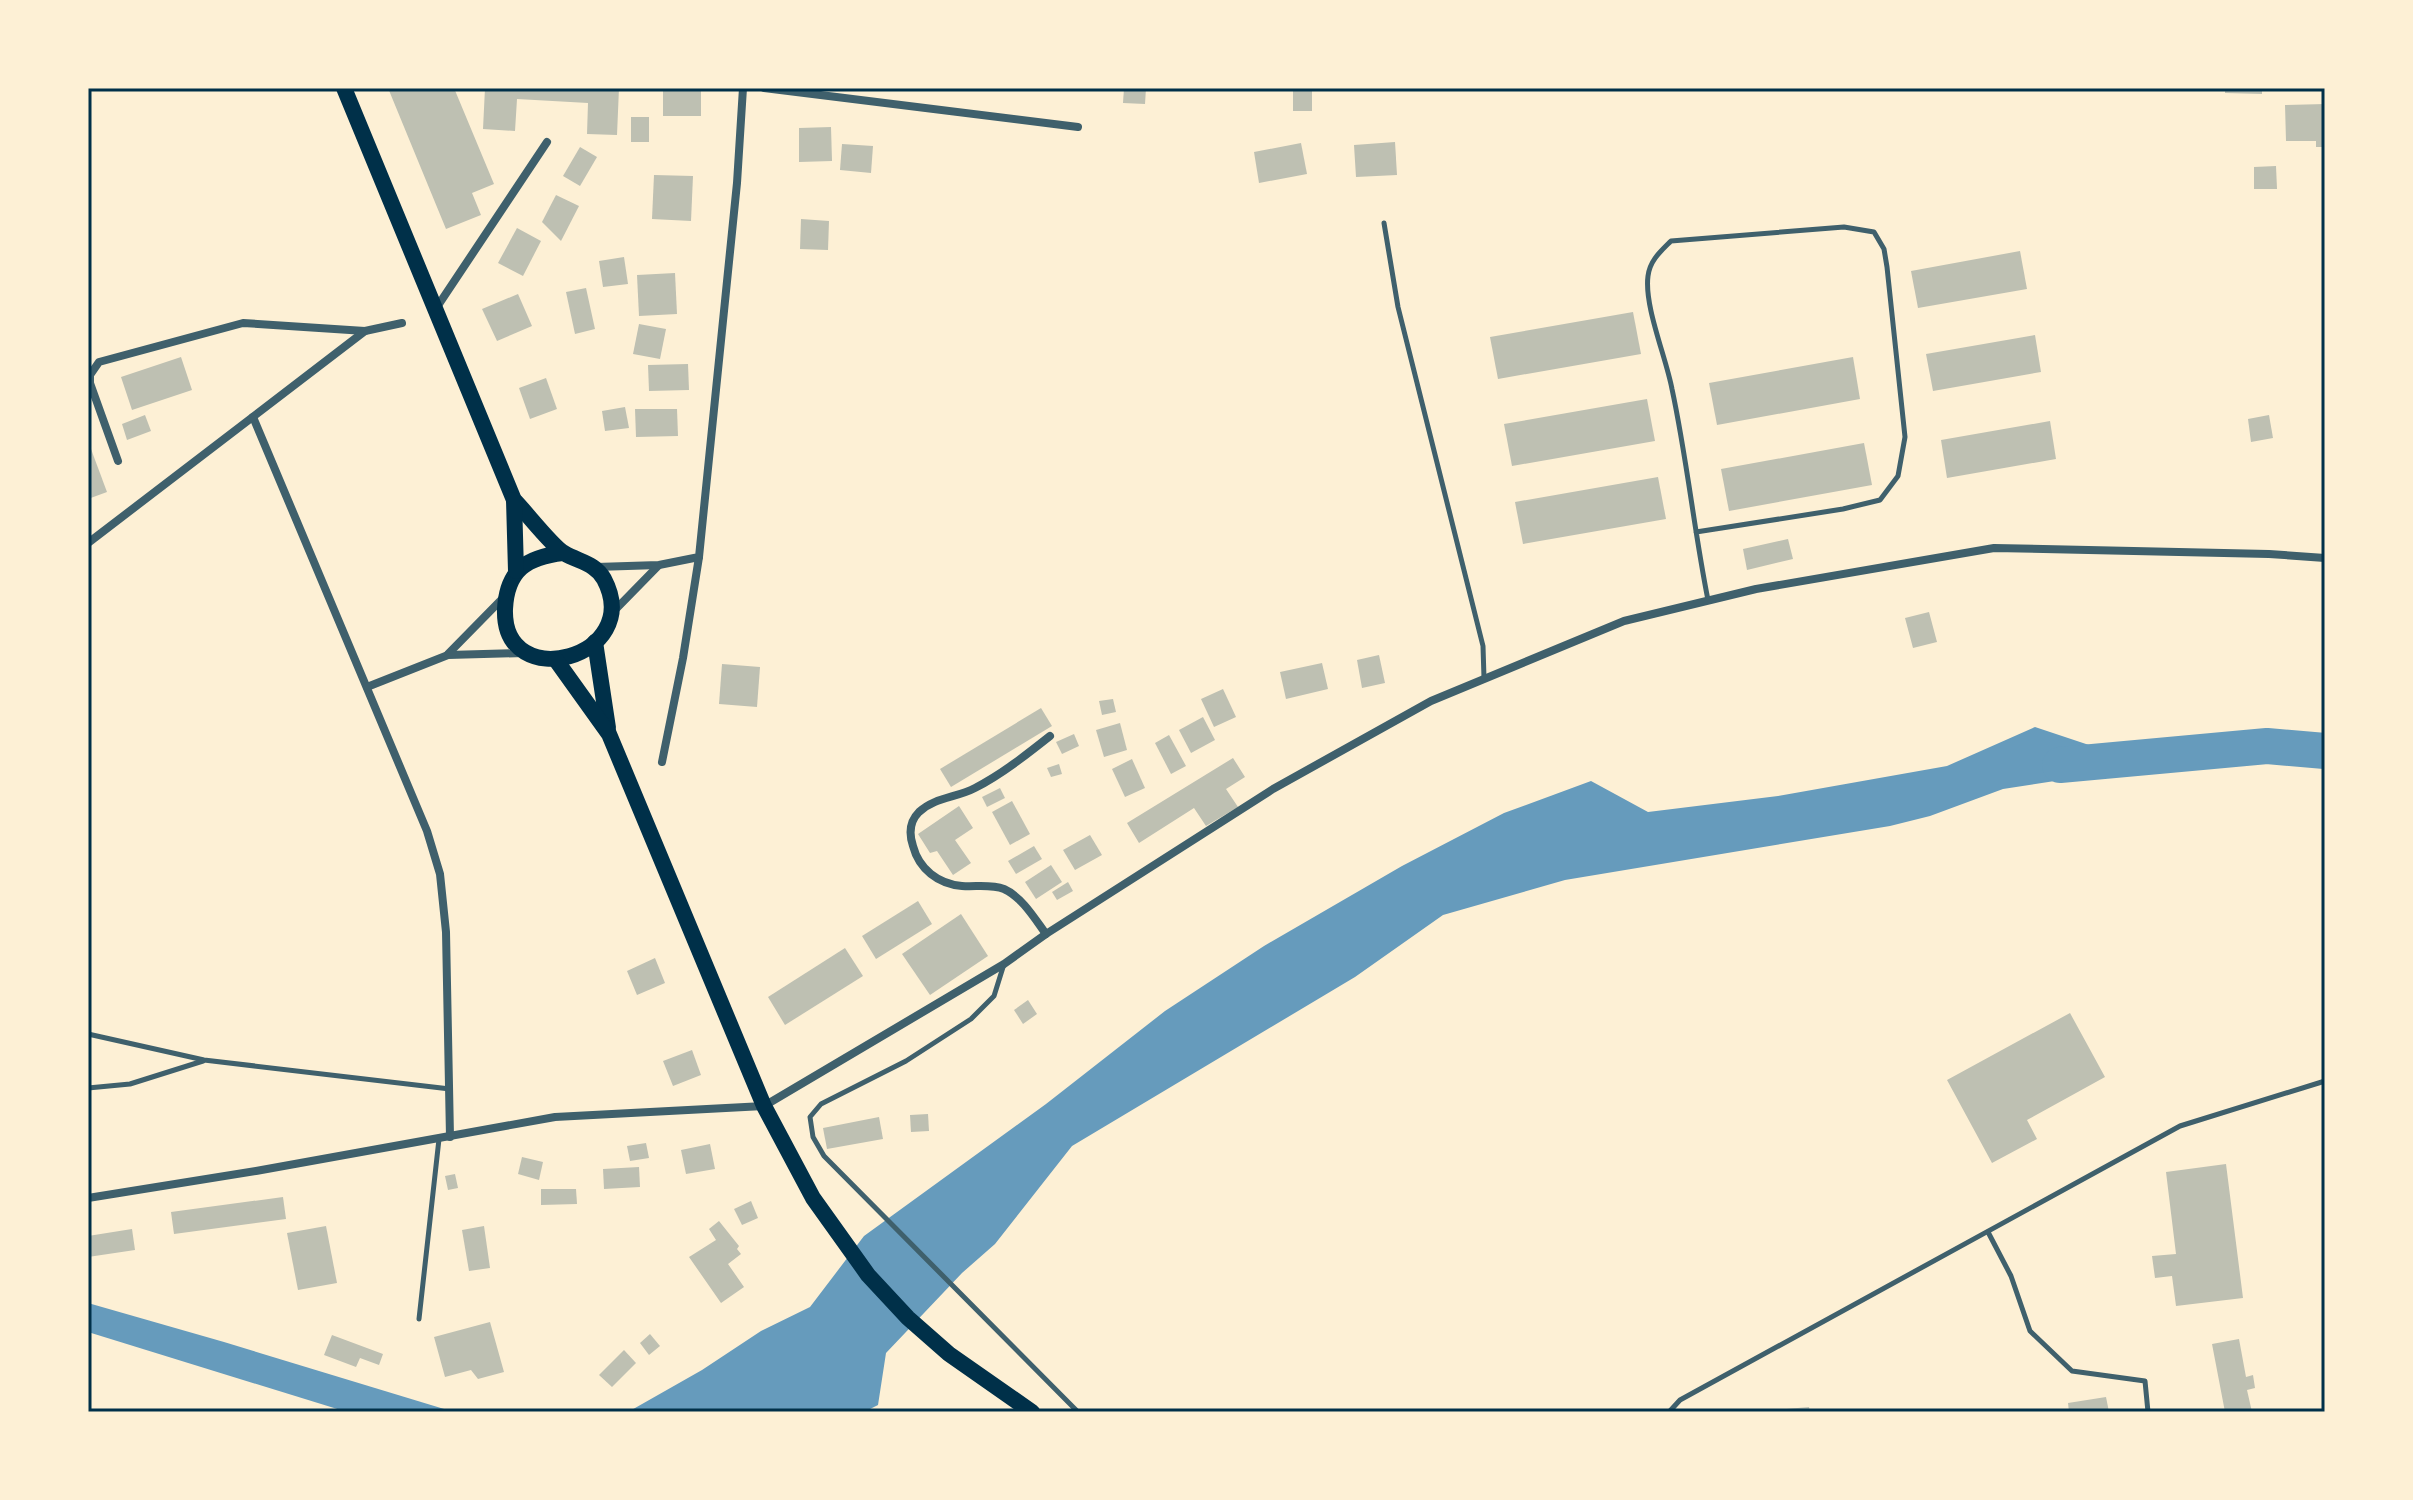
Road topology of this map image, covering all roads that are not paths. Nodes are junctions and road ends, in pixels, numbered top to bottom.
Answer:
1 (344, 88) edge
2 (743, 88) edge
3 (764, 88) edge
4 (1078, 127) dead end
5 (547, 142) dead end
6 (1384, 223) dead end
7 (435, 310) junction
8 (402, 323) dead end
9 (365, 331) junction
10 (253, 417) junction
11 (118, 461) dead end
12 (514, 500) junction
13 (1696, 532) junction
14 (88, 543) edge
15 (563, 553) junction
16 (699, 557) junction
17 (2325, 558) edge
18 (659, 565) junction
19 (594, 567) junction
20 (516, 571) junction
21 (506, 596) junction
22 (1708, 601) junction
23 (612, 613) junction
24 (595, 642) junction
25 (527, 653) junction
26 (448, 655) junction
27 (556, 660) junction
28 (1484, 678) junction
29 (367, 687) junction
30 (609, 734) junction
31 (1050, 736) dead end
32 (662, 762) dead end
33 (1046, 934) junction
34 (1004, 964) junction
35 (88, 1034) edge
36 (204, 1060) junction
37 (2325, 1081) edge
38 (88, 1088) edge
39 (450, 1089) junction
40 (764, 1106) junction
41 (450, 1137) junction
42 (439, 1139) junction
43 (88, 1198) edge
44 (1988, 1232) junction
45 (419, 1319) dead end
46 (1023, 1410) edge
47 (1078, 1412) edge
48 (1669, 1412) edge
49 (2148, 1412) edge

1 - 7 main road
2 - 16 street
3 - 4 street
5 - 7 street
6 - 28 lane
7 - 12 main road
8 - 9 street
9 - 10 street
9 - 11 street
10 - 14 street
10 - 29 street
12 - 15 main road
12 - 20 main road
13 - 13 lane
13 - 22 lane
15 - 19 main road
15 - 20 main road
16 - 18 street
16 - 32 street
17 - 22 street
18 - 19 street
18 - 23 street
19 - 23 main road
20 - 21 main road
21 - 25 main road
21 - 26 street
22 - 28 street
23 - 24 main road
24 - 27 main road
24 - 30 main road
25 - 26 street
25 - 27 main road
26 - 29 street
27 - 30 main road
28 - 33 street
29 - 39 street
30 - 40 main road
31 - 33 street
33 - 34 street
34 - 40 street
34 - 47 lane
35 - 36 lane
36 - 38 lane
36 - 39 lane
37 - 44 lane
39 - 41 street
40 - 41 street
40 - 46 main road
41 - 42 street
42 - 43 street
42 - 45 lane
44 - 48 lane
44 - 49 lane

